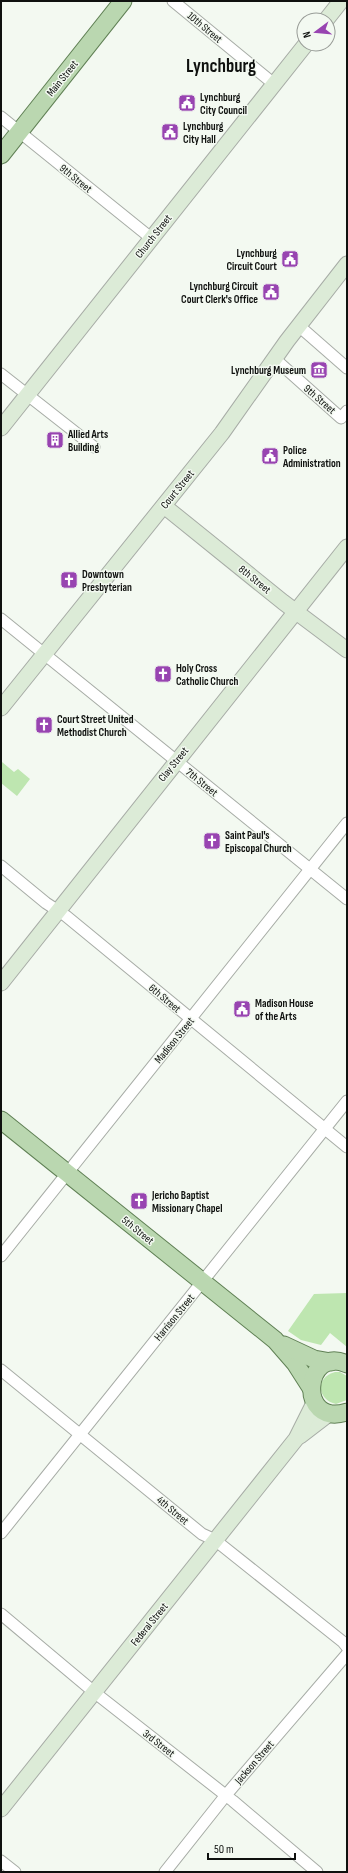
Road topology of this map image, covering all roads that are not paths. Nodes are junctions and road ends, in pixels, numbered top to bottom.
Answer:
1 (123, 1) edge
2 (173, 1) edge
3 (341, 1) edge
4 (332, 12) edge
5 (300, 52) edge
6 (274, 84) junction
7 (1, 117) edge
8 (19, 132) junction
9 (1, 155) edge
10 (150, 238) junction
11 (347, 264) edge
12 (299, 326) junction
13 (275, 359) junction
14 (347, 368) edge
15 (1, 374) edge
16 (28, 394) junction
17 (347, 411) edge
18 (1, 428) edge
19 (94, 447) dead end
20 (164, 506) junction
21 (347, 547) edge
22 (296, 611) junction
23 (1, 619) edge
24 (347, 650) edge
25 (43, 654) junction
26 (1, 708) edge
27 (176, 762) junction
28 (347, 823) edge
29 (1, 866) edge
30 (310, 869) junction
31 (347, 899) edge
32 (57, 910) junction
33 (1, 983) edge
34 (191, 1020) junction
35 (347, 1101) edge
36 (1, 1120) edge
37 (325, 1129) junction
38 (347, 1147) edge
39 (67, 1173) junction
40 (1, 1256) edge
41 (203, 1282) junction
42 (275, 1340) junction
43 (342, 1362) edge
44 (1, 1370) edge
45 (313, 1395) junction
46 (347, 1412) edge
47 (330, 1413) junction
48 (80, 1433) junction
49 (296, 1439) junction
50 (1, 1534) edge
51 (215, 1540) junction
52 (1, 1614) edge
53 (347, 1648) edge
54 (347, 1654) edge
55 (94, 1692) junction
56 (226, 1795) junction
57 (1, 1809) edge
58 (1, 1861) edge
59 (15, 1872) edge
60 (165, 1872) edge
61 (317, 1872) edge

1 - 8 main road, Main Street
2 - 6 street, 10th Street
3 - 4 street
5 - 6 street, Church Street
6 - 10 street, Church Street
7 - 8 street, 9th Street
8 - 9 main road, Main Street
8 - 10 street, 9th Street
10 - 16 street, Church Street
11 - 12 street, Court Street
12 - 13 street, Court Street
12 - 14 street
13 - 17 street, 9th Street
13 - 20 street, Court Street
15 - 16 street
16 - 18 street, Church Street
16 - 19 street
20 - 22 street, 8th Street
20 - 25 street, Court Street
21 - 22 street, Clay Street
22 - 24 street, 8th Street
22 - 27 street, Clay Street
23 - 25 street, 7th Street
25 - 26 street, Court Street
25 - 27 street, 7th Street
27 - 30 street, 7th Street
27 - 32 street, Clay Street
28 - 30 street, Madison Street
29 - 32 street, 6th Street
30 - 31 street, 7th Street
30 - 34 street, Madison Street
32 - 33 street, Clay Street
32 - 34 street, 6th Street
34 - 37 street, 6th Street
34 - 39 street, Madison Street
35 - 37 street, Harrison Street
36 - 39 main road, 5th Street
37 - 38 street, 6th Street
37 - 41 street, Harrison Street
39 - 40 street, Madison Street
39 - 41 main road, 5th Street
41 - 42 main road, 5th Street
41 - 48 street, Harrison Street
42 - 43 main road, 5th Street
42 - 45 main road, 5th Street
43 - 45 main road
44 - 48 street, 4th Street
45 - 47 main road, 5th Street
45 - 49 street, Federal Street
46 - 47 main road
47 - 49 street, Federal Street
48 - 50 street, Harrison Street
48 - 51 street, 4th Street
49 - 51 street, Federal Street
51 - 53 street, 4th Street
51 - 55 street, Federal Street
52 - 55 street, 3rd Street
54 - 56 street, Jackson Street
55 - 56 street, 3rd Street
55 - 57 street, Federal Street
56 - 60 street, Jackson Street
56 - 61 street, 3rd Street
58 - 59 street

